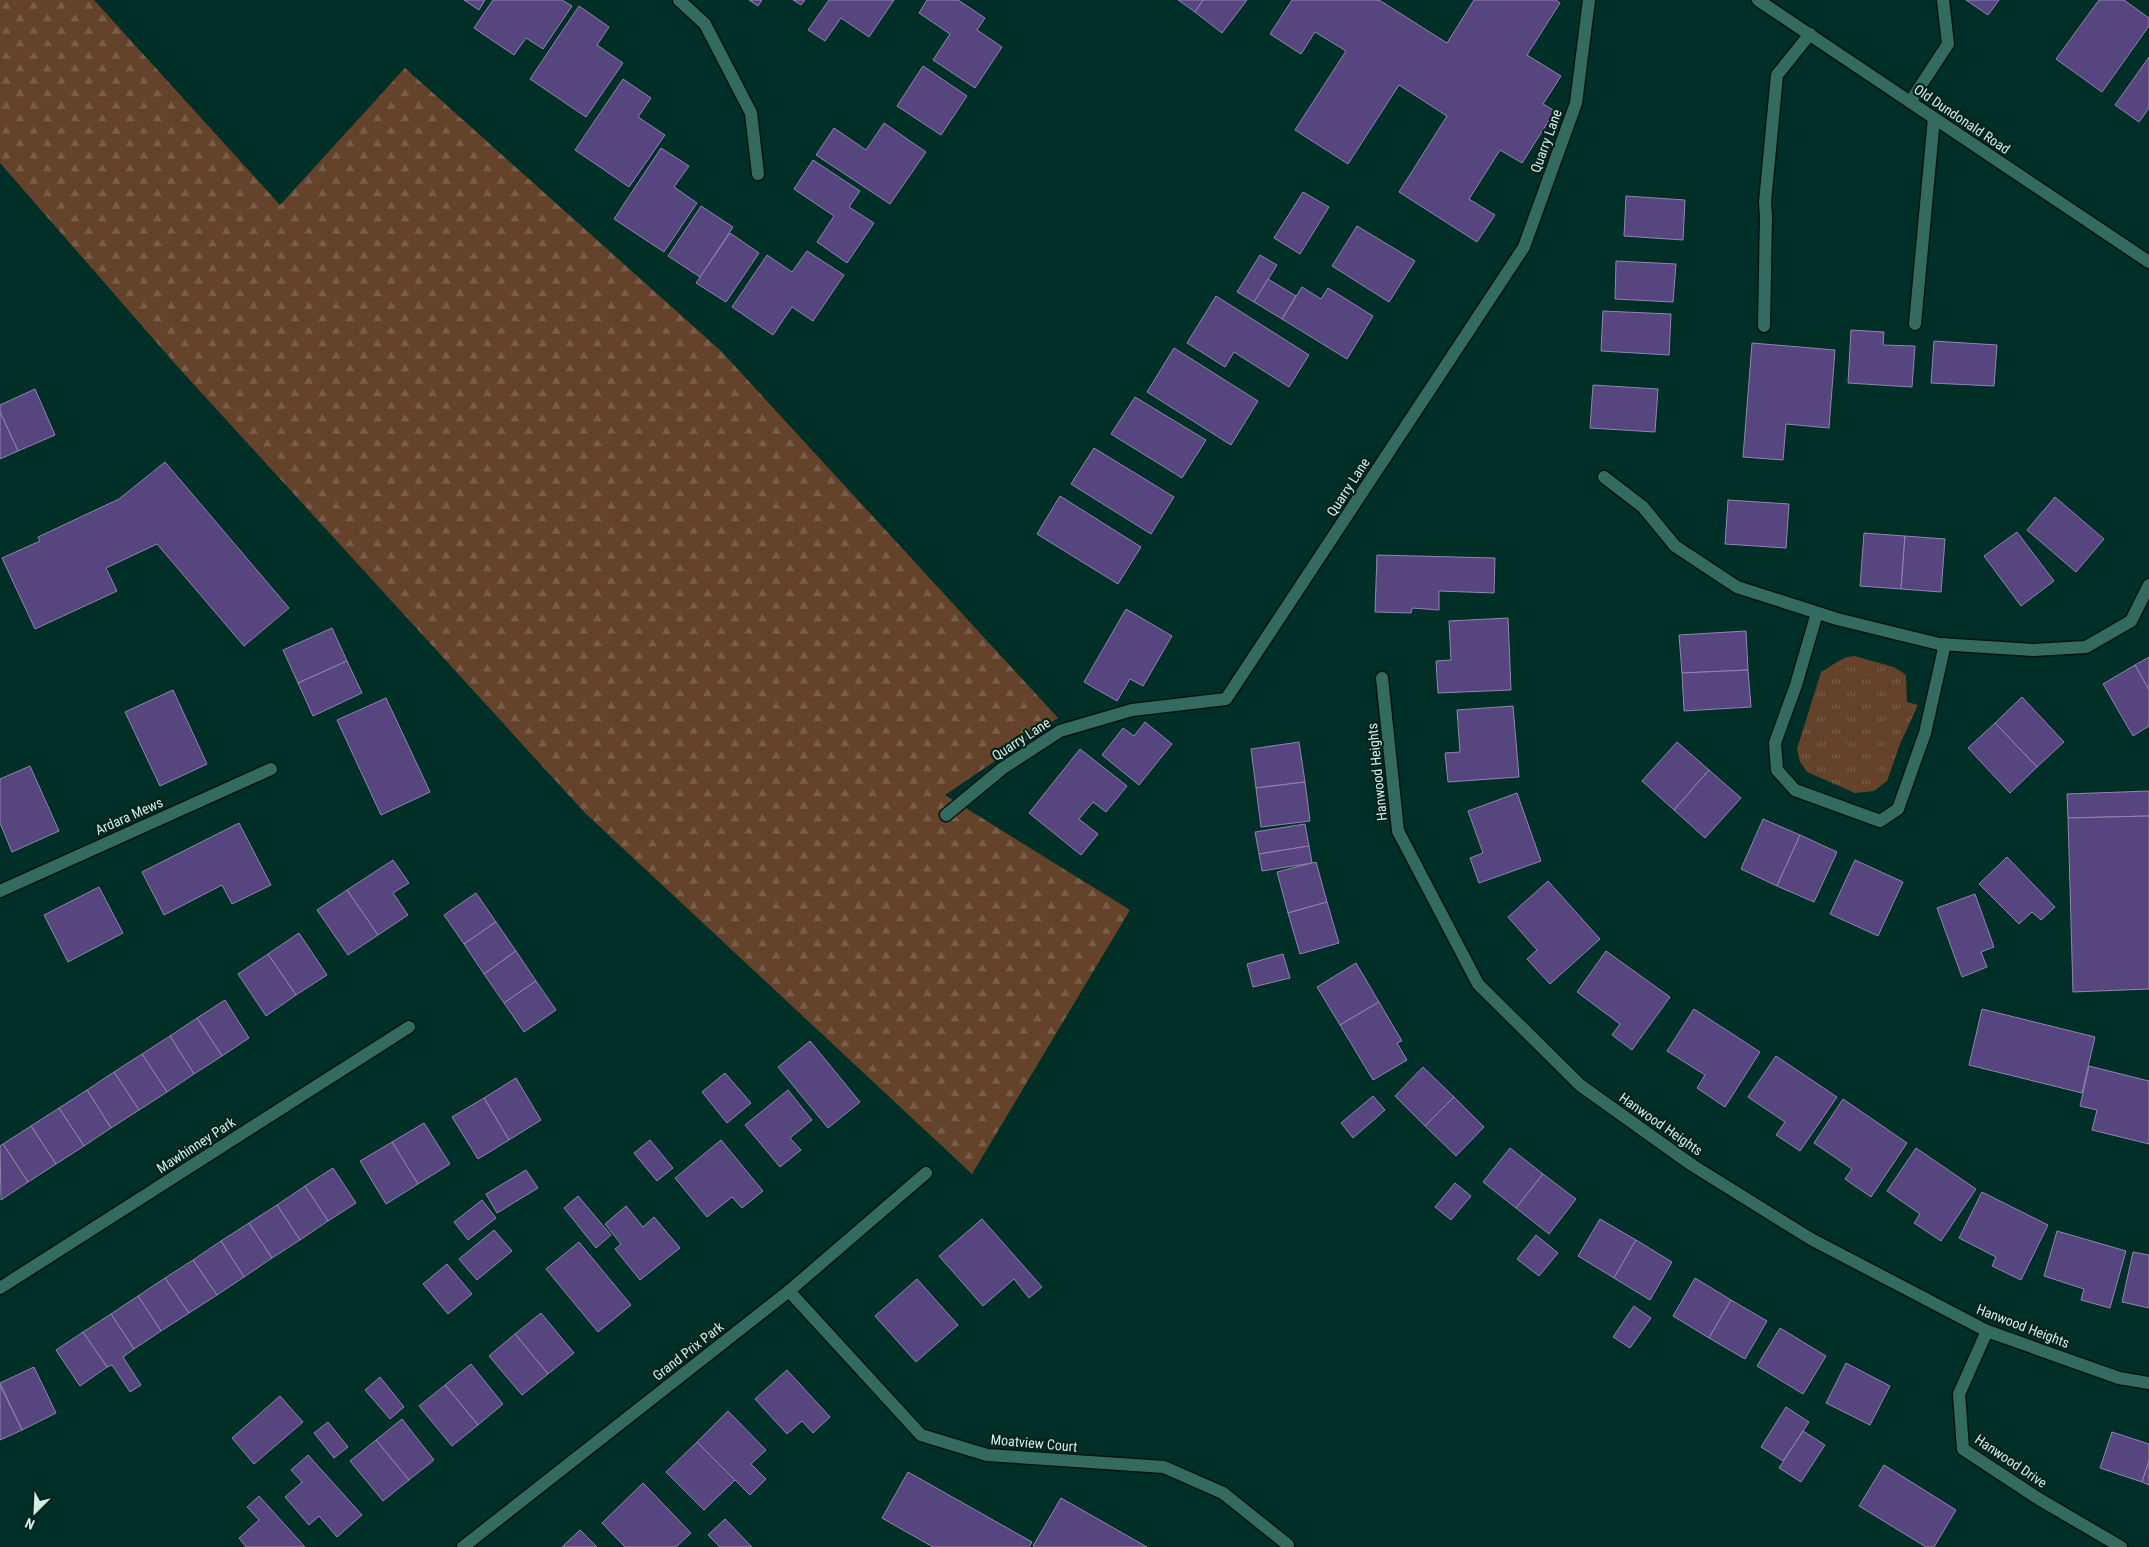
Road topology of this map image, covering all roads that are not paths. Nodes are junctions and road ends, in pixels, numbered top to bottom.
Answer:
1 (679, 0) edge
2 (1589, 0) edge
3 (1758, 0) edge
4 (1943, 0) edge
5 (1810, 34) junction
6 (1910, 102) junction
7 (1934, 118) junction
8 (758, 174) dead end
9 (2149, 262) edge
10 (1915, 324) dead end
11 (1764, 326) dead end
12 (1604, 477) dead end
13 (2149, 585) edge
14 (1818, 613) junction
15 (1945, 644) junction
16 (1382, 678) dead end
17 (271, 769) dead end
18 (946, 815) dead end
19 (0, 891) edge
20 (409, 1027) dead end
21 (926, 1173) dead end
22 (0, 1288) edge
23 (789, 1291) junction
24 (1987, 1331) junction
25 (2149, 1384) edge
26 (1288, 1545) dead end
27 (464, 1547) edge
28 (2121, 1547) edge

1 - 8 street
2 - 18 street, Quarry Lane
3 - 5 street, Old Dundonald Road
4 - 6 street
5 - 6 street, Old Dundonald Road
5 - 11 street
6 - 7 street, Old Dundonald Road
7 - 9 street, Old Dundonald Road
7 - 10 street
12 - 14 street
13 - 15 street
14 - 15 street
14 - 15 street
16 - 24 street, Hanwood Heights
17 - 19 street, Ardara Mews
20 - 22 street, Mawhinney Park
21 - 23 street, Grand Prix Park
23 - 26 street, Moatview Court
23 - 27 street, Grand Prix Park
24 - 25 street, Hanwood Heights
24 - 28 street, Hanwood Drive

